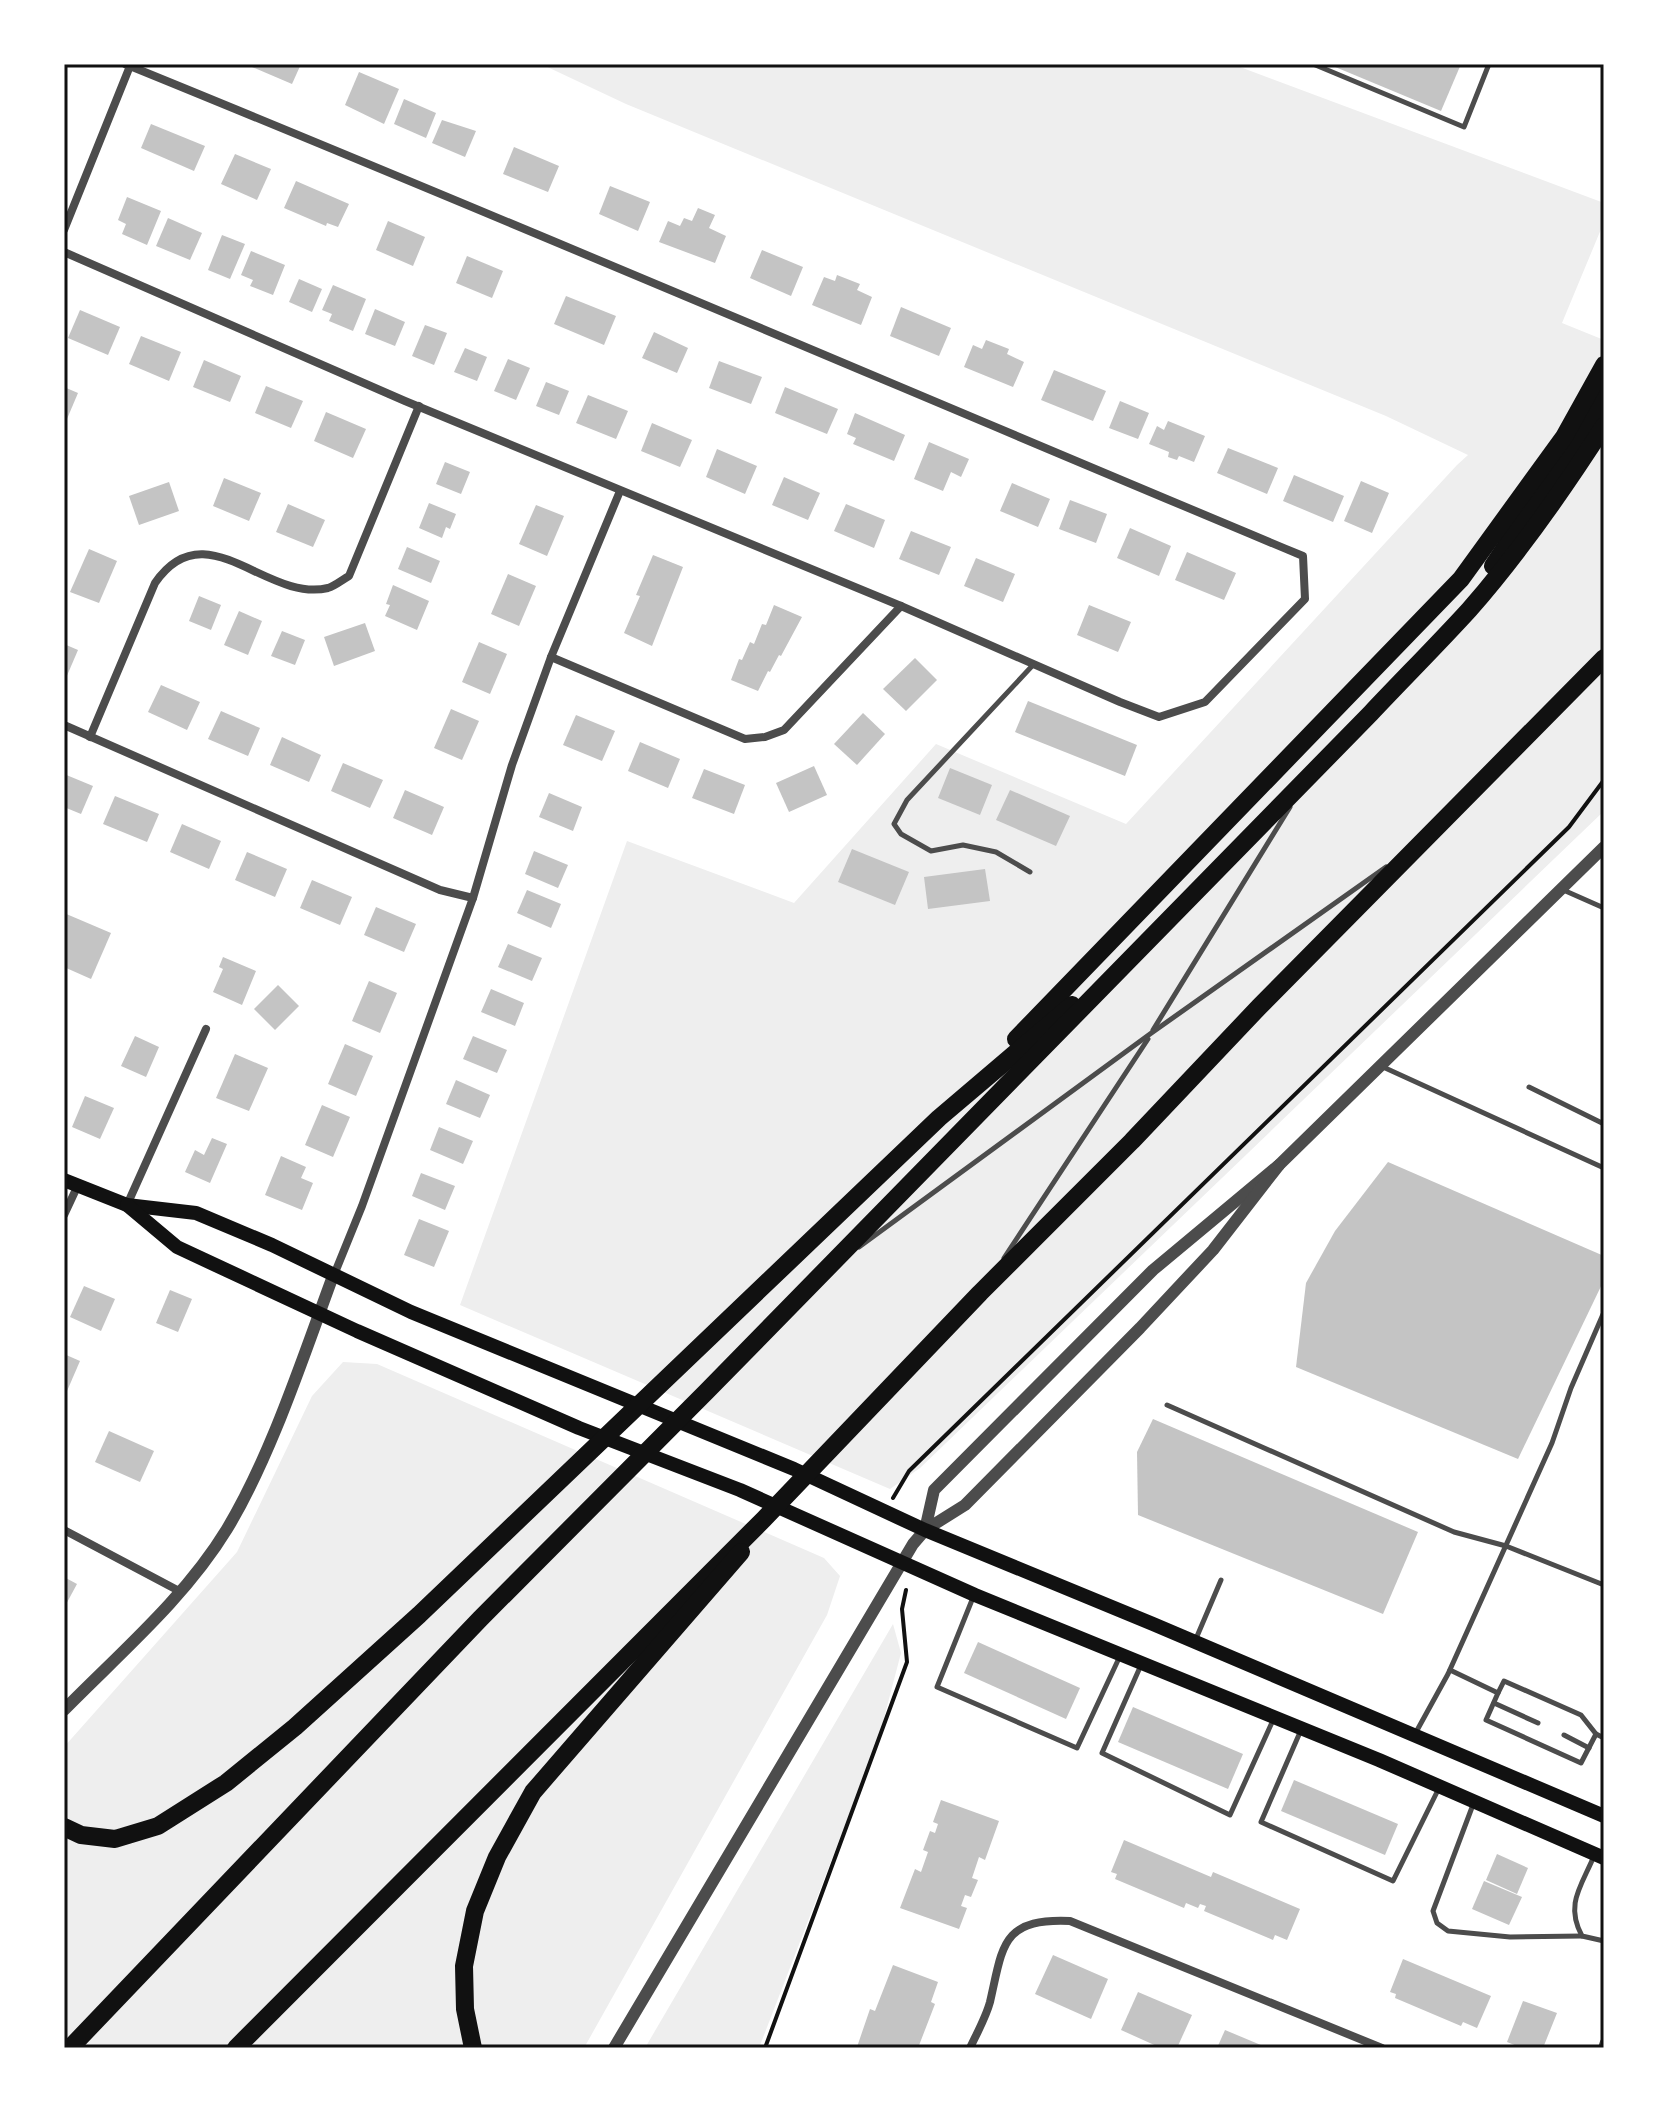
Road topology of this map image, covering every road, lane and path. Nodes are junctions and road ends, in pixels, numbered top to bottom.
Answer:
1 (1313, 64) edge
2 (1489, 64) edge
3 (128, 65) edge
4 (64, 230) edge
5 (64, 252) edge
6 (1604, 365) edge
7 (1604, 394) edge
8 (419, 406) junction
9 (1604, 426) edge
10 (620, 491) junction
11 (901, 606) junction
12 (1469, 610) junction
13 (551, 657) junction
14 (1604, 658) edge
15 (1033, 664) junction
16 (64, 725) edge
17 (90, 737) junction
18 (1604, 780) edge
19 (1305, 782) junction
20 (1424, 840) junction
21 (1604, 847) edge
22 (1030, 872) dead end
23 (1561, 889) junction
24 (473, 898) junction
25 (1604, 908) edge
26 (1171, 920) junction
27 (206, 1029) dead end
28 (1150, 1034) junction
29 (1382, 1067) junction
30 (1529, 1087) dead end
31 (939, 1118) junction
32 (1604, 1124) edge
33 (1279, 1165) junction
34 (1604, 1168) edge
35 (71, 1182) edge
36 (127, 1205) junction
37 (64, 1215) edge
38 (333, 1276) junction
39 (813, 1281) junction
40 (980, 1293) junction
41 (1604, 1312) edge
42 (318, 1314) junction
43 (1167, 1405) dead end
44 (885, 1510) junction
45 (764, 1519) junction
46 (64, 1530) edge
47 (925, 1530) junction
48 (1506, 1546) junction
49 (906, 1565) junction
50 (1221, 1580) dead end
51 (1604, 1585) edge
52 (181, 1592) junction
53 (975, 1595) junction
54 (1195, 1641) junction
55 (1120, 1656) junction
56 (1142, 1665) junction
57 (1450, 1670) junction
58 (1498, 1693) junction
59 (1494, 1703) junction
60 (64, 1710) edge
61 (1274, 1718) junction
62 (1538, 1723) dead end
63 (1301, 1729) junction
64 (1596, 1734) junction
65 (1415, 1735) junction
66 (1564, 1735) dead end
67 (1604, 1738) edge
68 (1589, 1748) junction
69 (1440, 1786) junction
70 (1474, 1801) junction
71 (1604, 1816) edge
72 (64, 1827) edge
73 (1599, 1856) edge
74 (1582, 1936) junction
75 (1604, 1941) edge
76 (70, 2048) edge
77 (236, 2048) edge
78 (473, 2048) edge
79 (614, 2048) edge
80 (765, 2048) edge
81 (970, 2048) edge
82 (1382, 2048) edge

1 - 2 lane
3 - 4 street
3 - 15 street
5 - 8 street
6 - 31 highway
7 - 12 highway
8 - 10 street
8 - 17 street
9 - 12 highway
10 - 11 street
10 - 13 street
11 - 13 street
11 - 15 street
12 - 19 highway
13 - 24 street
14 - 20 highway
15 - 22 lane
16 - 17 street
17 - 24 street
18 - 44 path
19 - 26 highway
19 - 28 lane
20 - 28 lane
20 - 40 highway
21 - 23 street
23 - 25 lane
23 - 29 street
24 - 38 street
26 - 31 highway
26 - 39 highway
27 - 36 street
28 - 39 lane
28 - 40 lane
29 - 33 street
29 - 34 lane
30 - 32 lane
31 - 72 highway
33 - 47 street
33 - 47 street
35 - 36 main road
35 - 37 street
36 - 38 main road
36 - 42 main road
38 - 42 street
38 - 44 main road
39 - 76 highway
40 - 45 highway
41 - 48 lane
42 - 49 main road
42 - 52 street
43 - 48 lane
44 - 47 main road
45 - 77 highway
45 - 78 highway
46 - 52 street
47 - 49 street
47 - 54 main road
48 - 51 lane
48 - 57 lane
49 - 53 main road
49 - 79 street
49 - 80 path
50 - 54 lane
52 - 60 street
53 - 55 main road
53 - 55 lane
54 - 65 main road
55 - 56 main road
56 - 61 main road
56 - 61 lane
57 - 58 lane
57 - 65 lane
58 - 59 lane
58 - 64 lane
59 - 62 lane
59 - 68 lane
61 - 63 main road
63 - 69 main road
63 - 69 lane
64 - 67 lane
64 - 68 lane
65 - 71 main road
66 - 68 lane
69 - 70 main road
70 - 73 main road
70 - 74 lane
73 - 74 lane
74 - 75 lane
81 - 82 street

